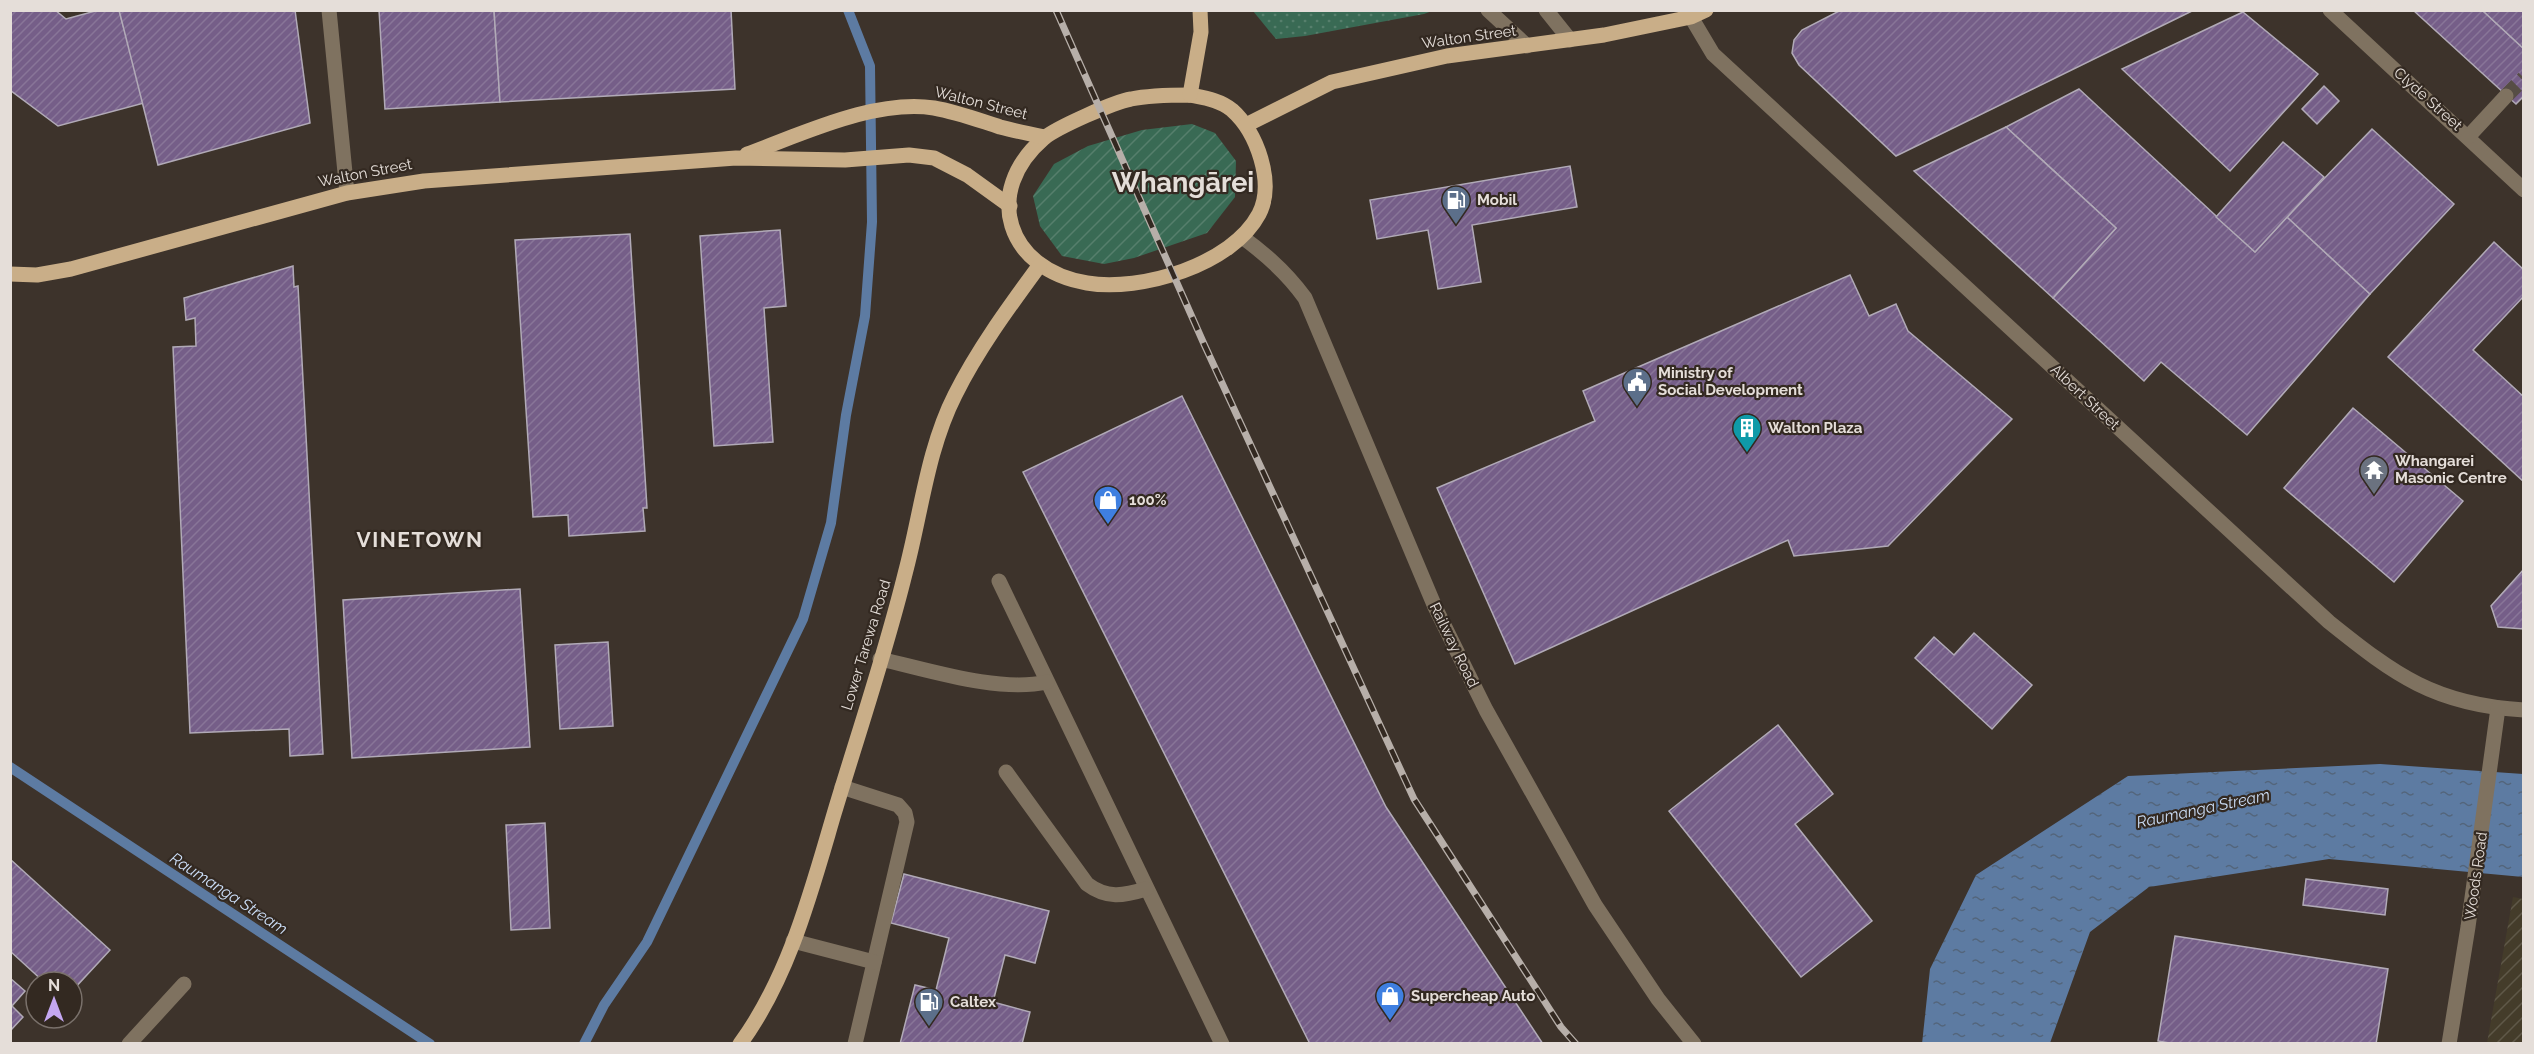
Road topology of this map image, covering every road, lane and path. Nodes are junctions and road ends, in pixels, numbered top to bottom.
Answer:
1 (329, 10) edge
2 (1200, 10) edge
3 (1488, 10) edge
4 (1546, 10) edge
5 (1706, 10) edge
6 (2330, 10) edge
7 (1690, 17) junction
8 (1570, 40) junction
9 (1527, 46) junction
10 (1190, 95) junction
11 (2506, 96) tunnel mouth
12 (1246, 125) junction
13 (1045, 137) junction
14 (2468, 137) junction
15 (736, 158) junction
16 (2523, 190) edge
17 (347, 193) junction
18 (1010, 206) junction
19 (1242, 237) junction
20 (1039, 266) junction
21 (10, 274) edge
22 (999, 581) dead end
23 (880, 659) junction
24 (1047, 682) junction
25 (2498, 708) junction
26 (2523, 710) edge
27 (1006, 772) dead end
28 (842, 787) junction
29 (1146, 889) junction
30 (793, 941) junction
31 (874, 962) junction
32 (184, 984) dead end
33 (741, 1043) edge
34 (129, 1044) edge
35 (855, 1044) edge
36 (1222, 1044) edge
37 (1694, 1044) edge
38 (2450, 1044) edge

1 - 17 street
2 - 10 main road
3 - 9 street
4 - 8 street
5 - 7 main road, Walton Street
6 - 14 street, Clyde Street
7 - 8 main road, Walton Street
7 - 25 street, Albert Street
8 - 9 main road, Walton Street
9 - 12 main road, Walton Street
10 - 12 main road
10 - 13 main road
11 - 14 street
12 - 19 main road
13 - 15 main road, Walton Street
13 - 18 main road
14 - 16 street, Clyde Street
15 - 17 main road, Walton Street
15 - 18 main road, Walton Street
17 - 21 main road, Walton Street
18 - 20 main road
19 - 20 main road
19 - 37 street, Railway Road
20 - 23 main road, Lower Tarewa Road
22 - 24 street
23 - 24 street
23 - 28 main road, Lower Tarewa Road
24 - 29 street
25 - 26 street, Albert Street
25 - 38 street, Woods Road
27 - 29 street
28 - 30 main road, Lower Tarewa Road
28 - 31 street
29 - 36 street
30 - 31 street
30 - 33 main road, Lower Tarewa Road
31 - 35 street
32 - 34 street

